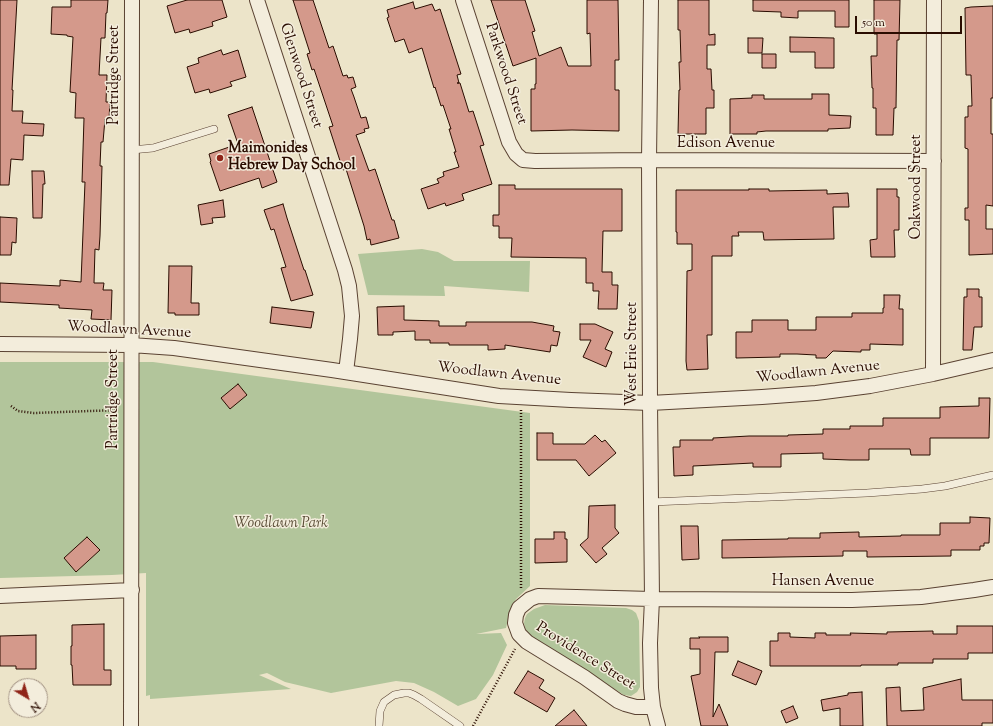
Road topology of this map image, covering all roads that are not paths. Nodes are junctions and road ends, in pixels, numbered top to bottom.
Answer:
1 (132, 0) edge
2 (257, 0) edge
3 (463, 0) edge
4 (651, 0) edge
5 (934, 0) edge
6 (214, 129) dead end
7 (132, 150) junction
8 (518, 156) joint
9 (649, 160) junction
10 (934, 161) junction
11 (0, 344) edge
12 (131, 345) junction
13 (993, 360) edge
14 (346, 372) junction
15 (933, 374) junction
16 (650, 403) junction
17 (993, 475) edge
18 (651, 502) junction
19 (993, 587) edge
20 (132, 590) junction
21 (0, 596) edge
22 (652, 599) junction
23 (653, 707) junction
24 (131, 726) edge
25 (379, 726) edge
26 (460, 726) edge
27 (658, 726) edge

1 - 7 street, Partridge Street
2 - 14 street, Glenwood Street
3 - 8 street, Parkwood Street
4 - 9 street, West Erie Street
5 - 10 street, Oakwood Street
6 - 7 lane
7 - 12 street, Partridge Street
8 - 9 street, Edison Avenue
9 - 10 street, Edison Avenue
9 - 16 street, West Erie Street
10 - 15 street, Oakwood Street
11 - 12 street, Woodlawn Avenue
12 - 14 street, Woodlawn Avenue
12 - 20 street, Partridge Street
13 - 15 street, Woodlawn Avenue
14 - 16 street, Woodlawn Avenue
15 - 16 street, Woodlawn Avenue
16 - 18 street, West Erie Street
17 - 18 lane
18 - 22 street, West Erie Street
19 - 22 street, Hansen Avenue
20 - 21 street
20 - 24 street, Partridge Street
22 - 23 street, West Erie Street
22 - 23 street, Providence Street
23 - 27 street, West Erie Street
25 - 26 lane

